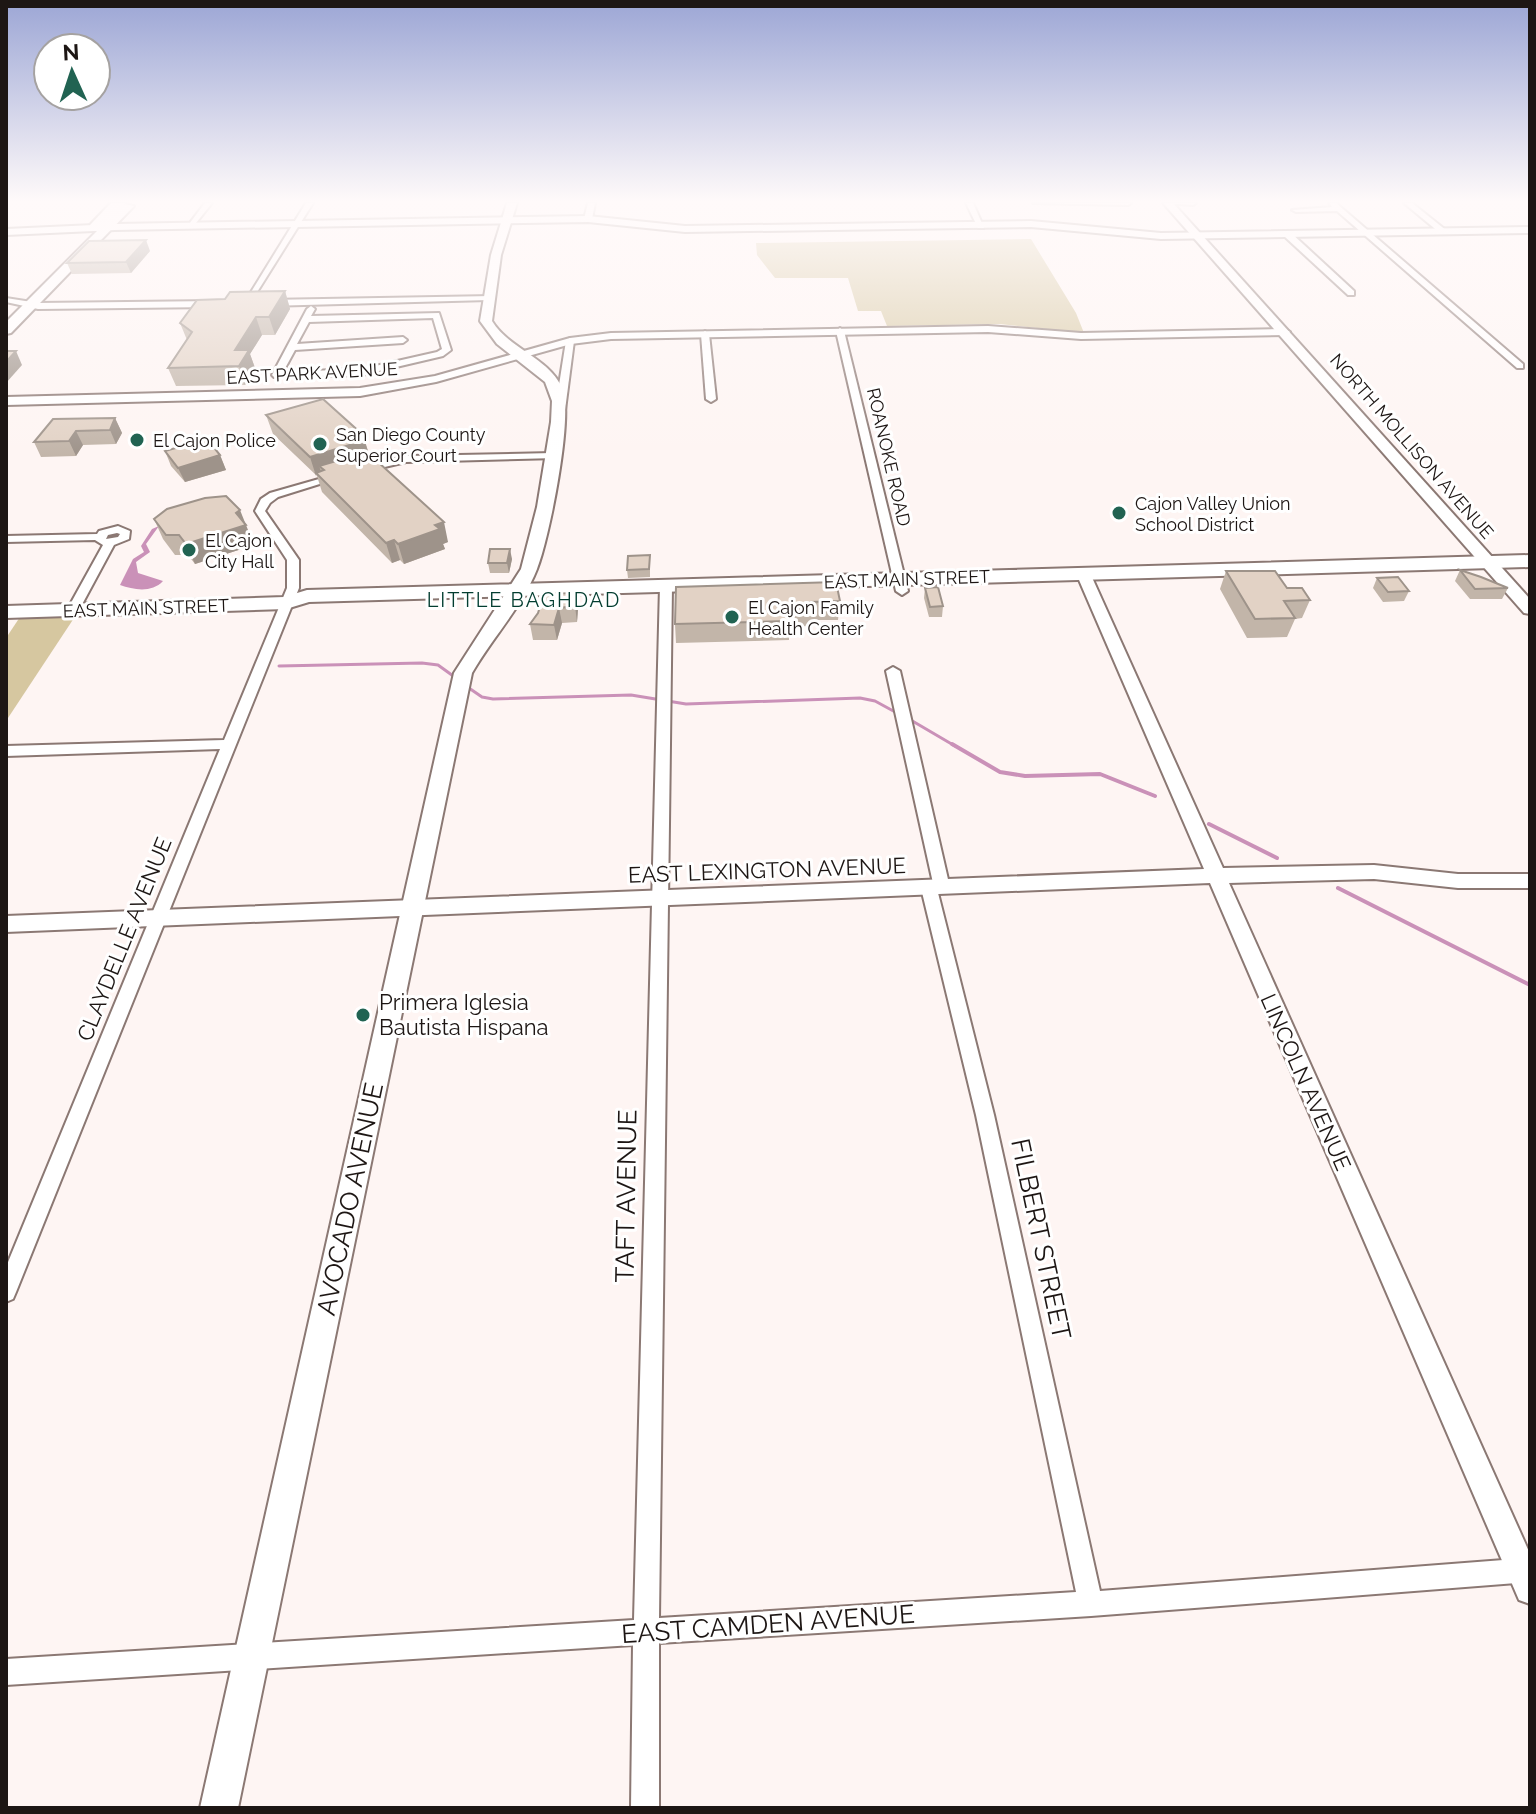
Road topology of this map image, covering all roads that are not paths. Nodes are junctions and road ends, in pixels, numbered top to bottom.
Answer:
1 (36, 288) edge
2 (256, 288) edge
3 (491, 288) edge
4 (1244, 288) edge
5 (1345, 288) edge
6 (1430, 288) edge
7 (1351, 293) dead end
8 (489, 298) junction
9 (315, 302) junction
10 (19, 303) edge
11 (246, 303) junction
12 (6, 317) edge
13 (307, 319) junction
14 (6, 330) edge
15 (840, 331) junction
16 (1285, 332) junction
17 (705, 334) junction
18 (403, 340) dead end
19 (570, 341) junction
20 (292, 347) junction
21 (518, 357) junction
22 (1520, 366) dead end
23 (358, 372) junction
24 (356, 392) junction
25 (711, 399) dead end
26 (6, 401) edge
27 (560, 410) junction
28 (553, 456) junction
29 (6, 539) edge
30 (1530, 561) edge
31 (1493, 568) junction
32 (1530, 573) edge
33 (1086, 580) junction
34 (901, 585) junction
35 (665, 592) junction
36 (514, 596) junction
37 (286, 603) junction
38 (1530, 609) edge
39 (73, 610) junction
40 (6, 612) edge
41 (893, 671) dead end
42 (230, 744) junction
43 (6, 751) edge
44 (1215, 876) junction
45 (1530, 881) edge
46 (935, 888) junction
47 (661, 897) junction
48 (413, 905) junction
49 (157, 918) junction
50 (6, 924) edge
51 (6, 1292) edge
52 (1527, 1577) edge
53 (1091, 1604) junction
54 (644, 1631) junction
55 (252, 1654) junction
56 (6, 1672) edge
57 (219, 1808) edge
58 (645, 1808) edge

1 - 10 main road
2 - 11 street
3 - 8 main road
4 - 16 main road, NORTH MOLLISON AVENUE
5 - 7 street
6 - 22 street
8 - 9 street
8 - 21 main road
9 - 11 street
9 - 13 street
10 - 11 street
10 - 12 main road
10 - 14 main road
13 - 20 street
13 - 23 street
15 - 16 street, EAST PARK AVENUE
15 - 17 street, EAST PARK AVENUE
15 - 34 street, ROANOKE ROAD
16 - 31 main road, NORTH MOLLISON AVENUE
17 - 19 street, EAST PARK AVENUE
17 - 25 street
18 - 20 street
19 - 21 street, EAST PARK AVENUE
19 - 27 street
20 - 23 street
21 - 24 street, EAST PARK AVENUE
21 - 27 main road
23 - 24 street
24 - 26 street, EAST PARK AVENUE
27 - 28 main road, AVOCADO AVENUE
28 - 36 main road, AVOCADO AVENUE
28 - 37 street, CLAYDELLE AVENUE
29 - 39 street
30 - 31 main road, EAST MAIN STREET
31 - 32 main road, EAST MAIN STREET
31 - 33 main road, EAST MAIN STREET
31 - 38 main road, NORTH MOLLISON AVENUE
33 - 34 main road, EAST MAIN STREET
33 - 44 street, LINCOLN AVENUE
34 - 35 main road, EAST MAIN STREET
35 - 36 main road, EAST MAIN STREET
35 - 47 street, TAFT AVENUE
36 - 37 main road, EAST MAIN STREET
36 - 48 main road, AVOCADO AVENUE
37 - 39 main road, EAST MAIN STREET
37 - 42 street, CLAYDELLE AVENUE
39 - 40 main road, EAST MAIN STREET
41 - 46 street, FILBERT STREET
42 - 43 street
42 - 49 street, CLAYDELLE AVENUE
44 - 45 street, EAST LEXINGTON AVENUE
44 - 46 street, EAST LEXINGTON AVENUE
44 - 52 street, LINCOLN AVENUE
46 - 47 street, EAST LEXINGTON AVENUE
46 - 53 street, FILBERT STREET
47 - 48 street, EAST LEXINGTON AVENUE
47 - 54 street, TAFT AVENUE
48 - 49 street, EAST LEXINGTON AVENUE
48 - 55 main road, AVOCADO AVENUE
49 - 50 street, EAST LEXINGTON AVENUE
49 - 51 street, CLAYDELLE AVENUE
52 - 53 street, EAST CAMDEN AVENUE
53 - 54 street, EAST CAMDEN AVENUE
54 - 55 street, EAST CAMDEN AVENUE
54 - 58 street, TAFT AVENUE
55 - 56 street, EAST CAMDEN AVENUE
55 - 57 main road, AVOCADO AVENUE

